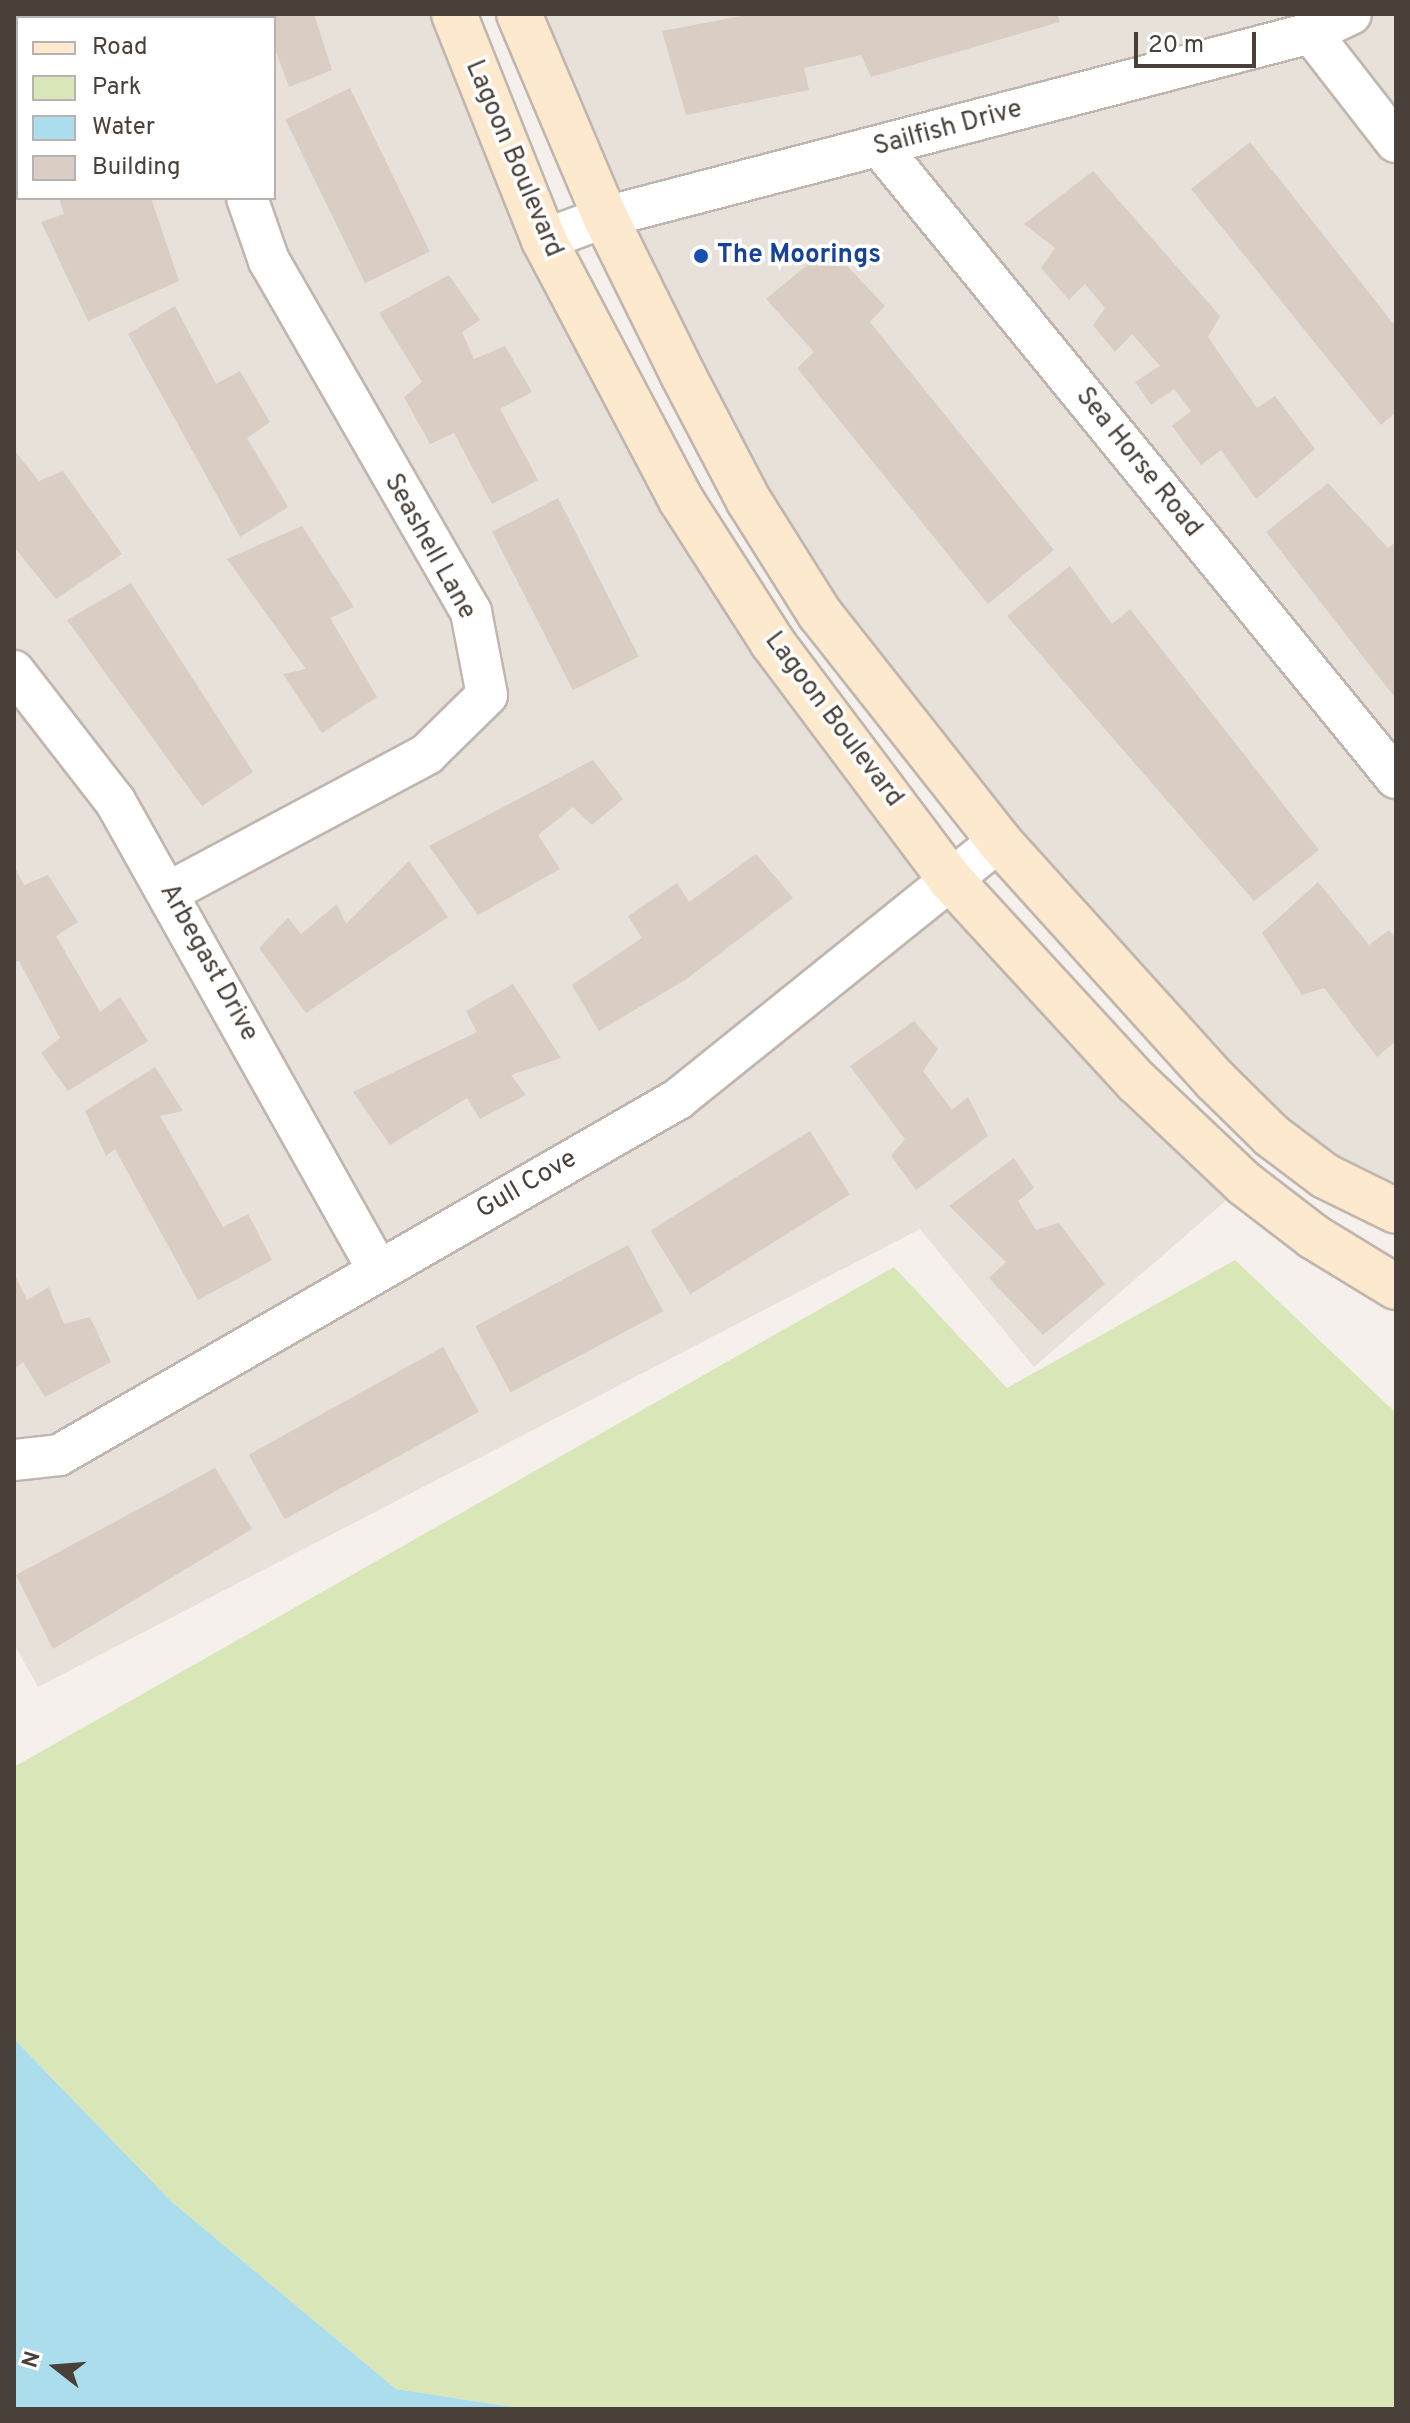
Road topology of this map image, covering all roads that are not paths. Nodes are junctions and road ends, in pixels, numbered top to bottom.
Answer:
1 (454, 14) edge
2 (519, 14) edge
3 (1351, 14) edge
4 (1311, 33) junction
5 (1396, 142) edge
6 (880, 147) junction
7 (248, 200) edge
8 (605, 217) junction
9 (544, 240) junction
10 (14, 671) edge
11 (1396, 778) edge
12 (999, 841) junction
13 (951, 880) junction
14 (169, 892) junction
15 (1396, 1211) edge
16 (378, 1270) junction
17 (1396, 1287) edge
18 (14, 1460) edge

1 - 9 street, Lagoon Boulevard
2 - 8 street, Lagoon Boulevard
3 - 4 street, Sailfish Drive
4 - 5 street
4 - 6 street, Sailfish Drive
6 - 8 street, Sailfish Drive
6 - 11 street, Sea Horse Road
7 - 14 street, Seashell Lane
8 - 9 street, Sailfish Drive
8 - 12 street, Lagoon Boulevard
9 - 13 street, Lagoon Boulevard
10 - 14 street, Arbegast Drive
12 - 13 street, Gull Cove
12 - 15 street, Lagoon Boulevard
13 - 16 street, Gull Cove
13 - 17 street, Lagoon Boulevard
14 - 16 street, Arbegast Drive
16 - 18 street, Gull Cove

